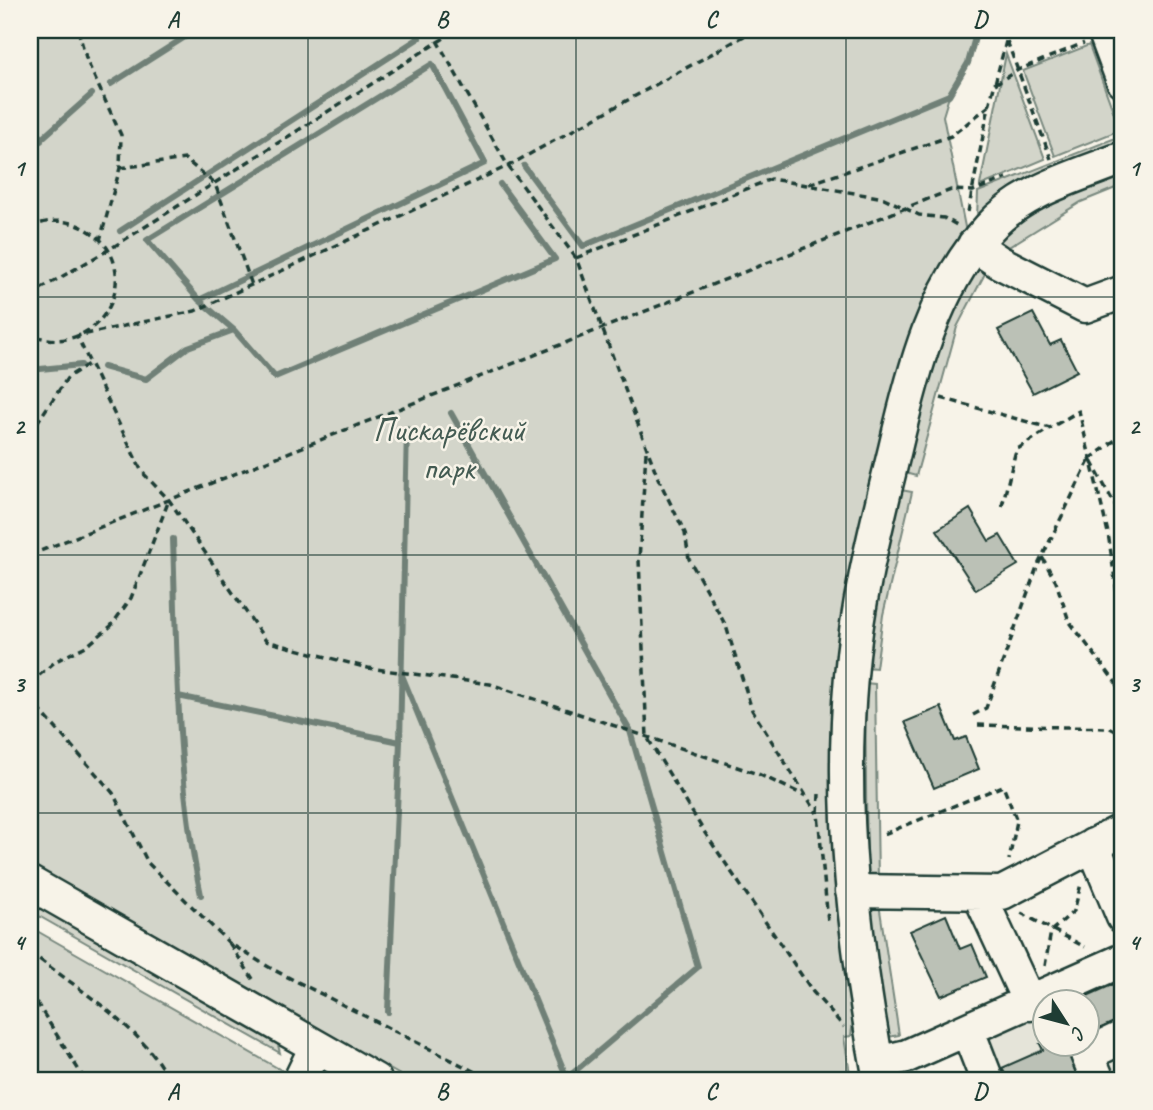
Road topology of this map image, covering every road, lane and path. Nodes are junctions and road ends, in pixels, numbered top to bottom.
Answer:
1 (78, 30) edge
2 (431, 30) edge
3 (457, 30) edge
4 (755, 30) edge
5 (1009, 30) edge
6 (1105, 32) edge
7 (1007, 40) junction
8 (439, 44) junction
9 (1018, 70) junction
10 (1123, 81) edge
11 (995, 84) junction
12 (989, 106) junction
13 (1063, 156) dead end
14 (1123, 158) edge
15 (508, 166) junction
16 (120, 168) junction
17 (1012, 176) dead end
18 (215, 184) junction
19 (807, 184) junction
20 (973, 191) junction
21 (908, 210) junction
22 (30, 216) edge
23 (32, 227) edge
24 (969, 237) junction
25 (100, 240) junction
26 (110, 249) junction
27 (576, 258) junction
28 (252, 285) junction
29 (1123, 292) edge
30 (30, 295) edge
31 (602, 328) junction
32 (30, 334) edge
33 (77, 336) junction
34 (90, 363) junction
35 (1119, 391) dead end
36 (942, 398) dead end
37 (1123, 399) edge
38 (1050, 428) junction
39 (30, 433) edge
40 (1123, 434) edge
41 (646, 449) junction
42 (1090, 459) junction
43 (169, 500) junction
44 (1002, 506) dead end
45 (1123, 520) edge
46 (30, 555) edge
47 (1041, 556) junction
48 (1123, 633) edge
49 (30, 683) edge
50 (1123, 692) edge
51 (30, 699) edge
52 (973, 715) dead end
53 (978, 724) dead end
54 (1123, 735) edge
55 (647, 737) junction
56 (806, 796) junction
57 (817, 814) dead end
58 (1123, 830) edge
59 (884, 834) dead end
60 (1092, 846) junction
61 (30, 883) edge
62 (852, 891) junction
63 (990, 893) junction
64 (1123, 917) edge
65 (1051, 931) junction
66 (1094, 951) dead end
67 (30, 952) edge
68 (1123, 960) edge
69 (1038, 988) edge
70 (1063, 988) edge
71 (1030, 989) edge
72 (30, 992) edge
73 (1030, 1003) edge
74 (845, 1028) dead end
75 (968, 1031) junction
76 (1123, 1037) edge
77 (316, 1046) junction
78 (879, 1072) edge
79 (85, 1080) edge
80 (167, 1080) edge
81 (300, 1080) edge
82 (375, 1080) edge
83 (491, 1080) edge
84 (987, 1080) edge
85 (1098, 1080) edge

1 - 16 path
2 - 8 path
3 - 8 path
4 - 15 path
5 - 7 path
6 - 9 path
6 - 10 street
7 - 9 path
7 - 11 path
8 - 15 path
8 - 18 path
9 - 11 path
9 - 13 path
11 - 12 path
12 - 19 path
12 - 20 path
14 - 24 street
15 - 27 path
15 - 28 path
16 - 18 path
16 - 25 path
17 - 20 path
18 - 26 path
18 - 28 path
19 - 21 path
19 - 27 path
20 - 21 path
20 - 24 path
21 - 24 path
21 - 31 path
22 - 23 path
23 - 25 path
24 - 29 street
24 - 62 street
25 - 26 path
26 - 30 path
26 - 33 path
27 - 31 path
28 - 33 path
31 - 41 path
31 - 43 path
32 - 33 path
33 - 34 path
34 - 39 path
34 - 43 path
35 - 37 path
36 - 38 path
38 - 42 path
38 - 44 path
40 - 42 path
41 - 55 path
41 - 56 path
42 - 45 path
42 - 47 path
42 - 48 path
43 - 46 path
43 - 49 path
43 - 55 path
47 - 50 path
47 - 52 path
51 - 83 path
53 - 54 path
55 - 56 path
55 - 74 path
56 - 57 path
58 - 60 street
59 - 63 path
60 - 63 street
60 - 64 street
60 - 65 path
61 - 77 street
62 - 63 street
62 - 78 street
63 - 71 street
65 - 66 path
65 - 69 path
67 - 80 path
68 - 70 street
72 - 79 path
73 - 75 street
75 - 78 street
75 - 84 street
76 - 85 street
77 - 81 street
77 - 82 street

